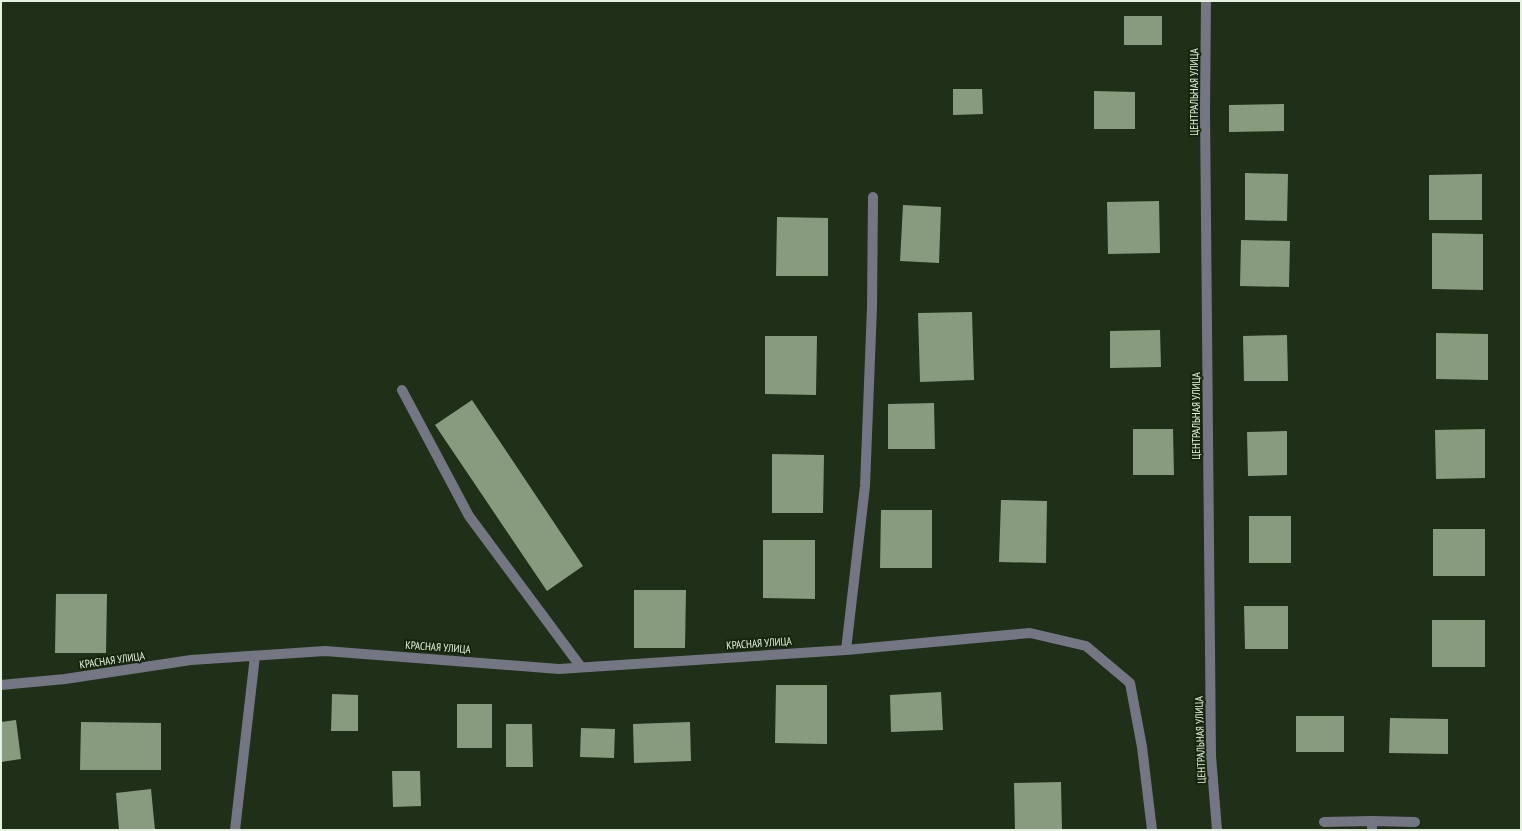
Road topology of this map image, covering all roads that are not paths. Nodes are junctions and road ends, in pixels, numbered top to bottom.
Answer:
1 (1206, 1) edge
2 (873, 197) dead end
3 (402, 390) dead end
4 (846, 650) junction
5 (256, 656) junction
6 (581, 667) junction
7 (1, 685) edge
8 (1324, 822) dead end
9 (1415, 822) dead end
10 (1372, 826) edge
11 (236, 830) edge
12 (1152, 830) edge
13 (1217, 830) edge

1 - 13 street, ЦЕНТРАЛЬНАЯ УЛИЦА
2 - 4 street
3 - 6 street
4 - 6 street, КРАСНАЯ УЛИЦА
4 - 12 street, КРАСНАЯ УЛИЦА
5 - 6 street, КРАСНАЯ УЛИЦА
5 - 7 street, КРАСНАЯ УЛИЦА
5 - 11 street
8 - 10 street
9 - 10 street

